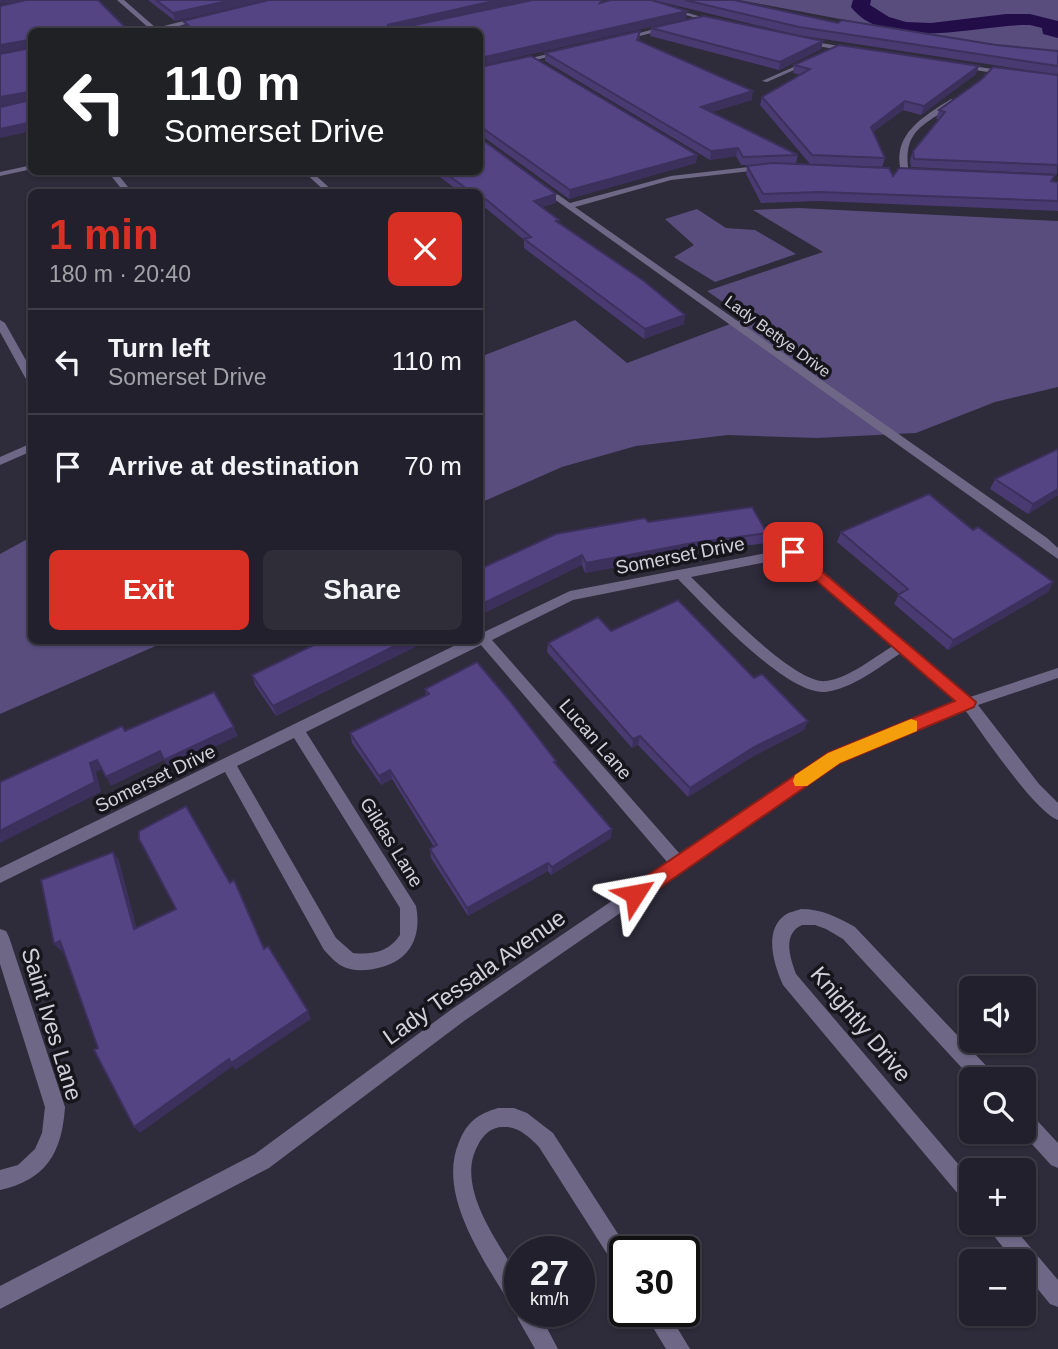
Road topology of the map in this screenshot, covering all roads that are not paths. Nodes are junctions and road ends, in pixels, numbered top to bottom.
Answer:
1 (120, 0) edge
2 (636, 0) edge
3 (203, 18) edge
4 (703, 19) junction
5 (690, 22) edge
6 (677, 25) edge
7 (726, 25) edge
8 (153, 28) edge
9 (167, 28) edge
10 (798, 40) edge
11 (613, 41) edge
12 (835, 48) junction
13 (576, 50) edge
14 (863, 52) edge
15 (824, 54) edge
16 (532, 60) junction
17 (813, 60) edge
18 (946, 64) edge
19 (506, 65) edge
20 (544, 66) edge
21 (987, 70) junction
22 (1011, 73) edge
23 (981, 80) edge
24 (765, 81) dead end
25 (959, 97) edge
26 (707, 164) dead end
27 (771, 167) edge
28 (28, 168) edge
29 (716, 170) junction
30 (892, 172) edge
31 (905, 172) junction
32 (919, 173) edge
33 (0, 174) edge
34 (114, 175) edge
35 (311, 175) edge
36 (536, 182) edge
37 (126, 189) edge
38 (327, 189) edge
39 (569, 206) junction
40 (0, 323) edge
41 (28, 373) edge
42 (28, 448) edge
43 (0, 461) edge
44 (1058, 534) edge
45 (1043, 541) junction
46 (1058, 555) edge
47 (681, 574) junction
48 (483, 639) edge
49 (483, 643) edge
50 (472, 644) edge
51 (903, 646) junction
52 (1058, 673) edge
53 (968, 702) junction
54 (296, 730) junction
55 (228, 764) junction
56 (1058, 813) edge
57 (679, 864) junction
58 (0, 876) edge
59 (0, 937) edge
60 (974, 1067) edge
61 (1036, 1134) edge
62 (1058, 1158) edge
63 (0, 1180) edge
64 (959, 1180) edge
65 (1006, 1235) edge
66 (609, 1239) edge
67 (504, 1271) edge
68 (1058, 1296) edge
69 (0, 1298) edge
70 (535, 1327) edge
71 (665, 1327) edge
72 (547, 1349) edge
73 (679, 1349) edge

1 - 8 street
2 - 4 street
3 - 9 street
4 - 5 street
4 - 7 street
6 - 11 street
10 - 12 street
12 - 14 street
12 - 15 street
13 - 16 street
16 - 19 street
16 - 20 street
17 - 24 street
18 - 21 street
21 - 22 street
21 - 23 street
25 - 31 street
26 - 29 street
27 - 29 street
28 - 33 street
29 - 39 street
30 - 31 street
31 - 32 street
34 - 37 street
35 - 38 street
36 - 39 street, Lady Bettye Drive
39 - 45 street, Lady Bettye Drive
40 - 41 street
42 - 43 street
44 - 45 street
45 - 46 street, Lady Bettye Drive
47 - 48 street, Somerset Drive
47 - 51 street, Somerset Drive
47 - 51 street
49 - 57 street, Lucan Lane
50 - 54 street, Somerset Drive
51 - 53 street, Somerset Drive
52 - 53 street, Lady Tessala Avenue
53 - 56 street, Somerset Drive
53 - 57 street, Lady Tessala Avenue
54 - 55 street, Somerset Drive
54 - 55 street, Gildas Lane
55 - 58 street, Somerset Drive
57 - 69 street, Lady Tessala Avenue
59 - 63 street, Saint Ives Lane
60 - 64 street, Knightly Drive
61 - 62 street
65 - 68 street
66 - 67 street
70 - 72 street
71 - 73 street

